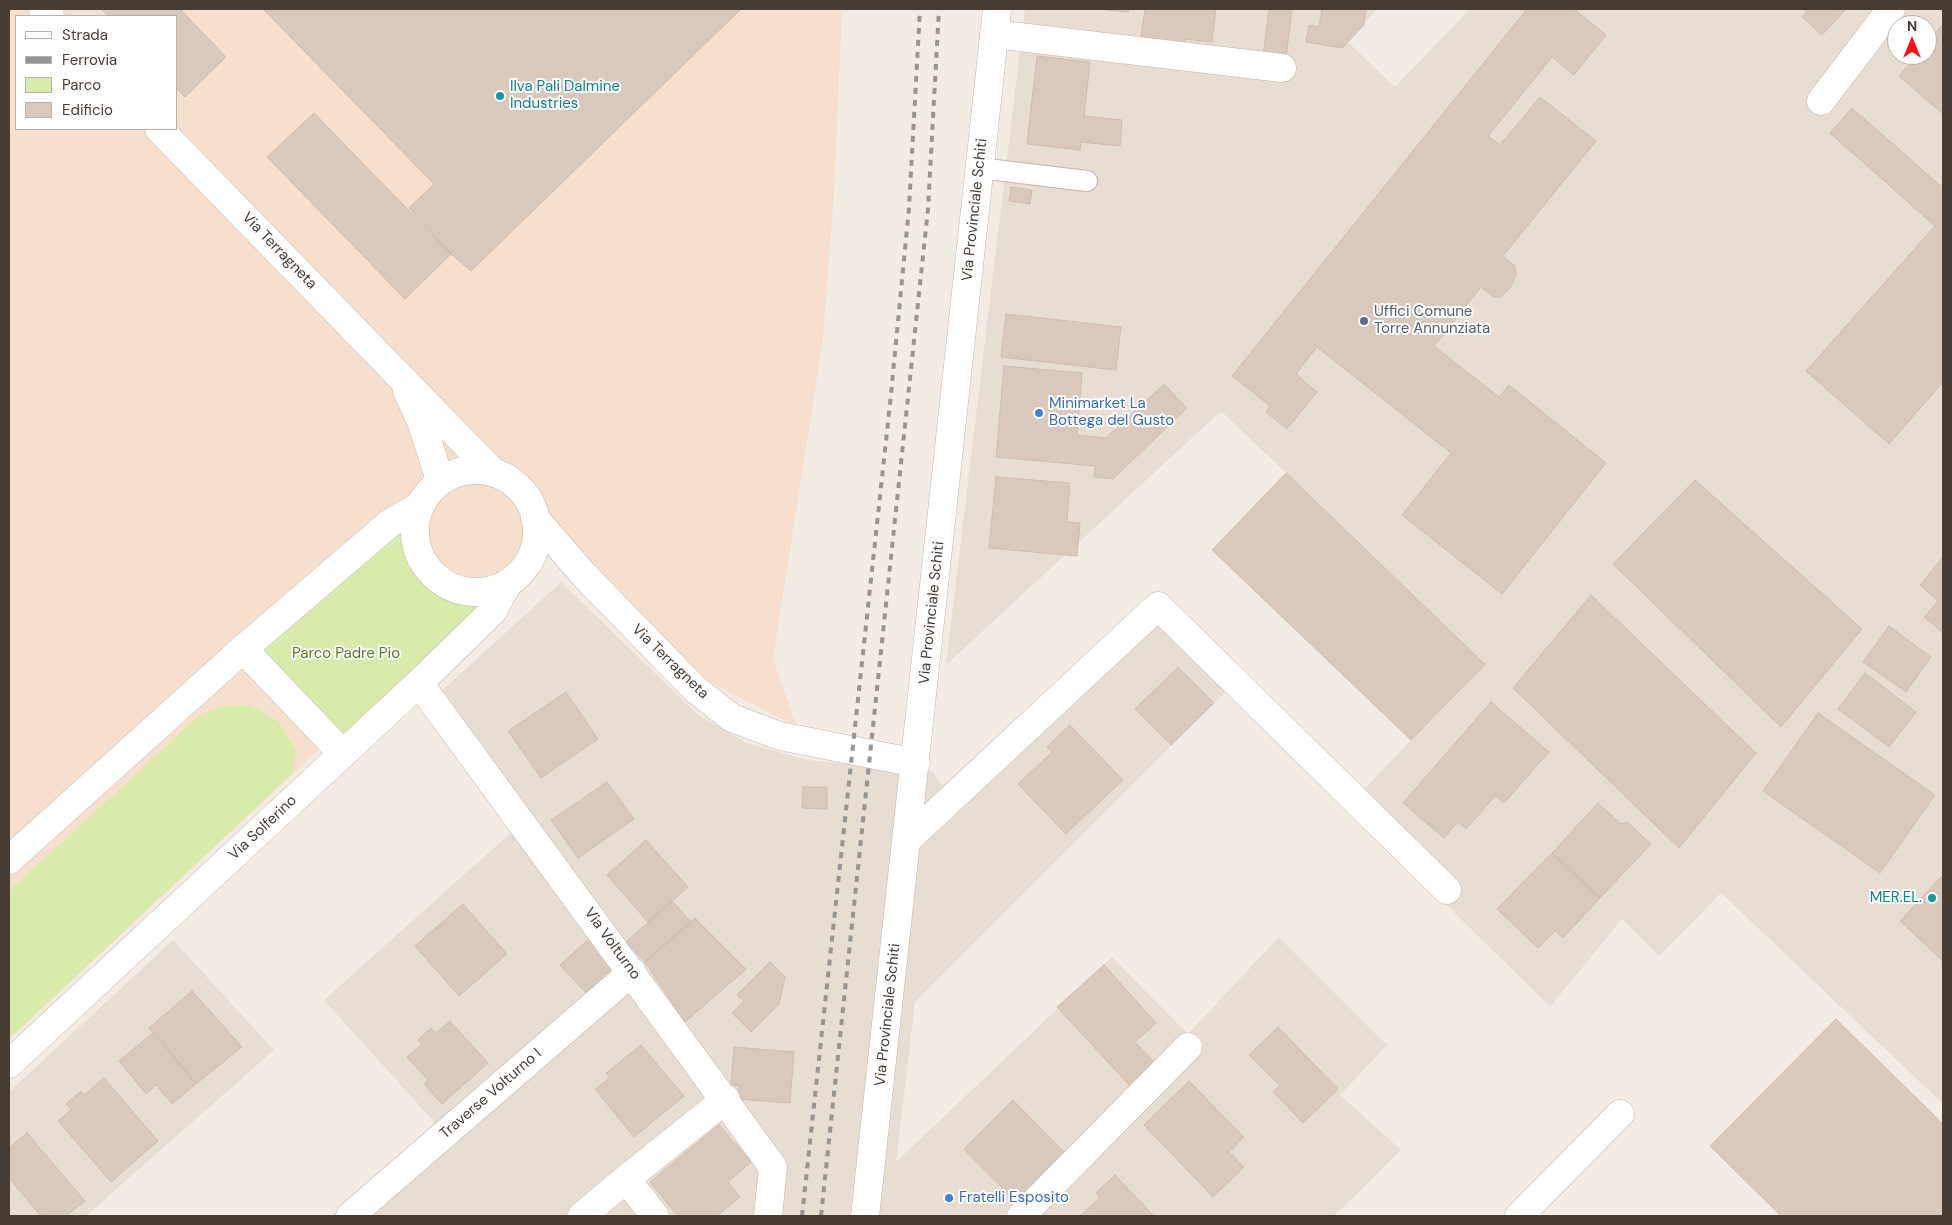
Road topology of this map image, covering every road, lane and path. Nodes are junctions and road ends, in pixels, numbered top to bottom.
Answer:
1 (1891, 9) edge
2 (996, 22) edge
3 (1282, 68) dead end
4 (1821, 101) dead end
5 (160, 130) edge
6 (979, 168) junction
7 (1088, 181) dead end
8 (399, 374) junction
9 (492, 471) junction
10 (440, 480) junction
11 (418, 507) junction
12 (535, 518) junction
13 (517, 574) junction
14 (583, 574) junction
15 (243, 649) junction
16 (419, 683) junction
17 (343, 754) junction
18 (916, 763) junction
19 (907, 840) junction
20 (9, 860) edge
21 (1447, 890) dead end
22 (632, 972) junction
23 (1188, 1047) dead end
24 (9, 1064) edge
25 (726, 1099) junction
26 (1620, 1114) dead end
27 (626, 1180) junction
28 (350, 1216) edge
29 (582, 1216) edge
30 (654, 1216) edge
31 (768, 1216) edge
32 (865, 1216) edge
33 (1021, 1216) edge
34 (1519, 1216) edge

1 - 4 street
2 - 3 street
2 - 6 street, Via Provinciale Schiti
5 - 8 street, Via Terragneta
6 - 7 lane
6 - 18 street, Via Provinciale Schiti
8 - 9 street, Via Terragneta
8 - 10 street
9 - 10 street
9 - 12 street
10 - 11 street
11 - 13 street
11 - 15 street
12 - 13 street
12 - 14 street, Via Terragneta
13 - 14 street
13 - 16 street, Via Solferino
14 - 18 street, Via Terragneta
15 - 17 street
15 - 20 street
16 - 17 street, Via Solferino
16 - 22 street, Via Volturno
17 - 24 street, Via Solferino
18 - 19 street, Via Provinciale Schiti
19 - 21 street
19 - 32 street, Via Provinciale Schiti
22 - 25 street, Via Volturno
22 - 28 street, Traverse Volturno I
23 - 33 street
25 - 27 street
25 - 31 street, Via Volturno
26 - 34 street
27 - 29 street
27 - 30 street

